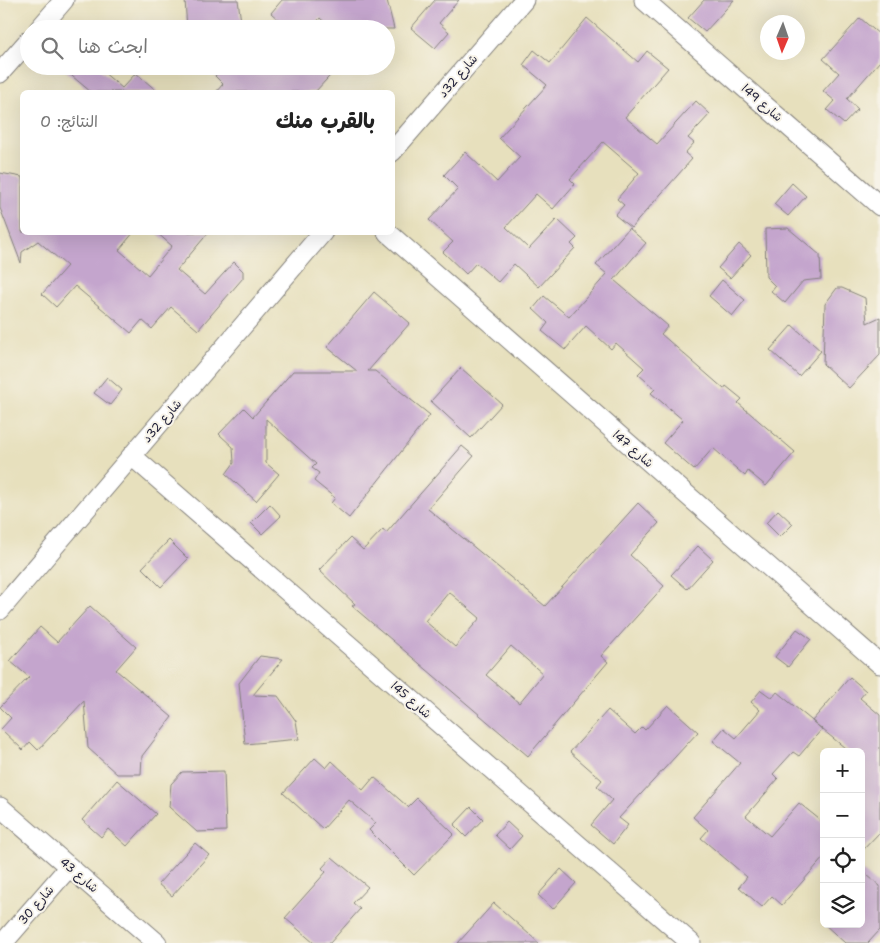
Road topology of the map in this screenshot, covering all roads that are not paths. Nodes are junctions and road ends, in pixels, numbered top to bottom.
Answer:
1 (64, 0) edge
2 (524, 0) edge
3 (644, 0) edge
4 (47, 20) edge
5 (20, 50) edge
6 (0, 73) edge
7 (395, 149) edge
8 (880, 206) edge
9 (320, 235) edge
10 (390, 235) edge
11 (132, 456) junction
12 (0, 610) edge
13 (880, 664) edge
14 (0, 807) edge
15 (70, 867) junction
16 (3, 943) edge
17 (157, 943) edge
18 (691, 943) edge

1 - 4 street
2 - 7 street, شارع 32د
3 - 8 street, شارع 49ا
5 - 6 street
9 - 11 street, شارع 32د
10 - 13 street, شارع 47ا
11 - 12 street, شارع 32د
11 - 18 street, شارع 45ا
14 - 15 street, شارع 43
15 - 16 street, شارع 30
15 - 17 street, شارع 43

